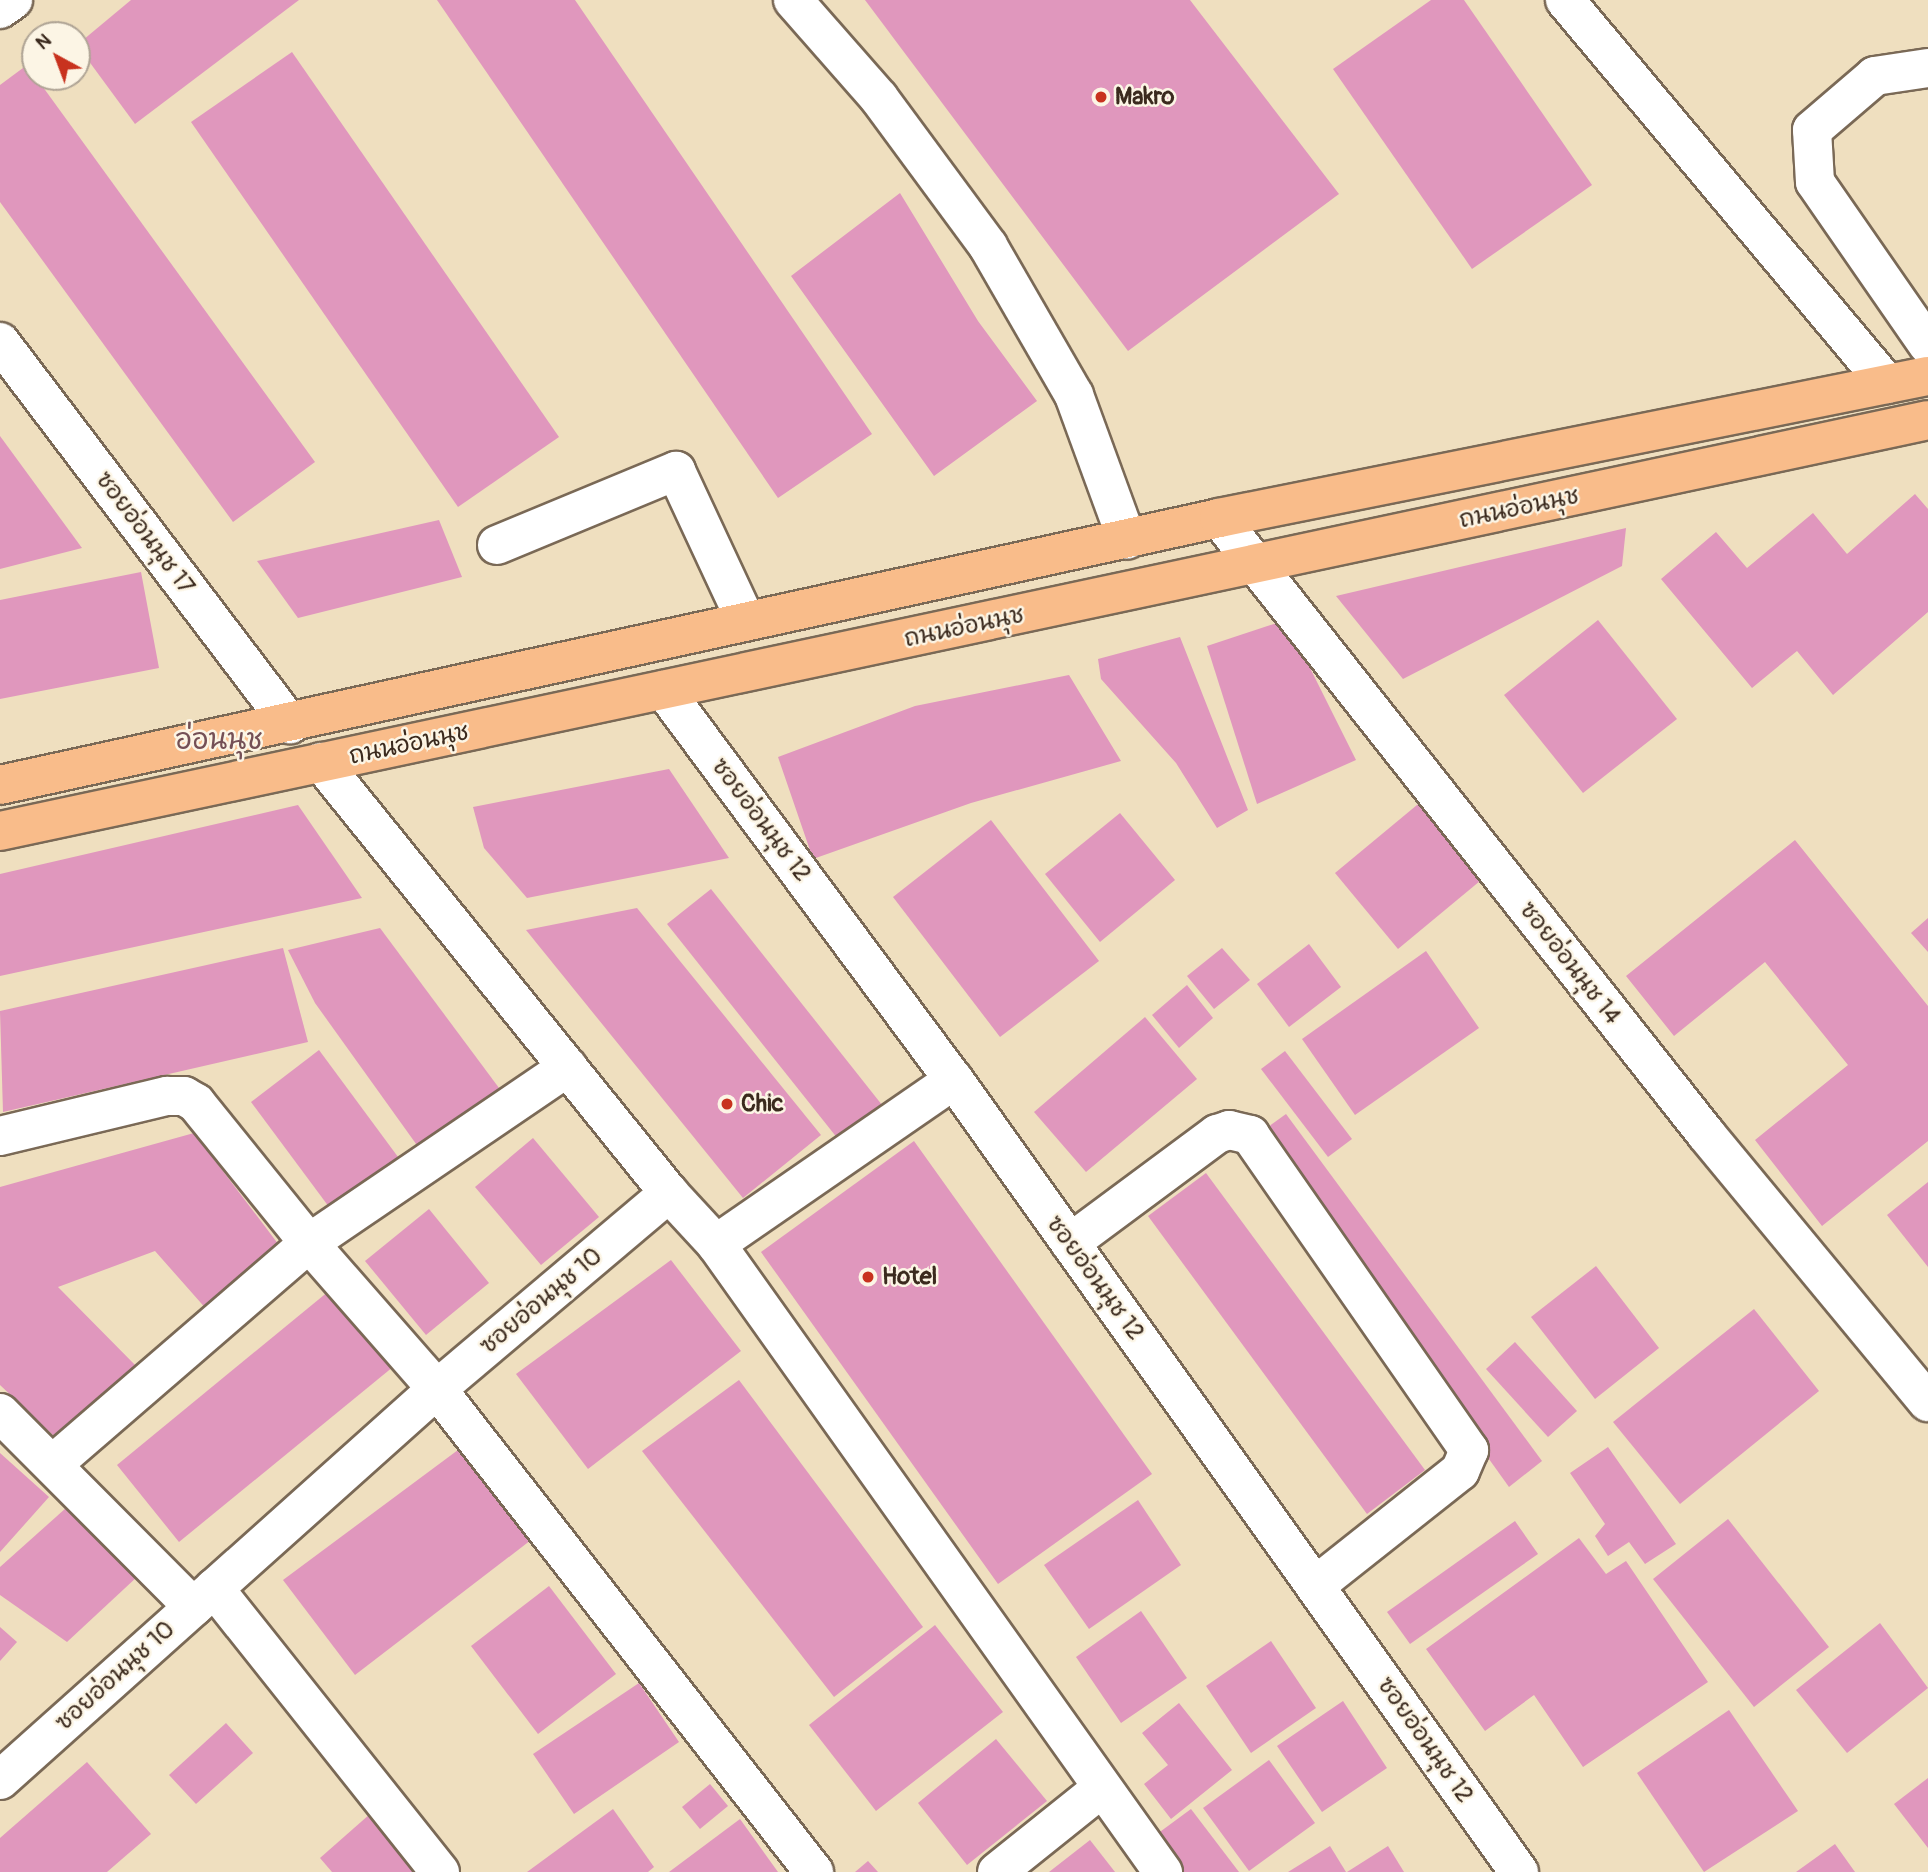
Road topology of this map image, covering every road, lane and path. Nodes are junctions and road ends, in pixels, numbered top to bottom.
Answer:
1 (13, 0) edge
2 (793, 0) edge
3 (1565, 0) edge
4 (0, 9) edge
5 (1928, 68) edge
6 (0, 342) edge
7 (1928, 345) edge
8 (1928, 376) edge
9 (1887, 384) junction
10 (1928, 420) edge
11 (1219, 518) junction
12 (1127, 540) junction
13 (497, 545) dead end
14 (1256, 565) junction
15 (746, 621) junction
16 (634, 646) junction
17 (664, 690) junction
18 (290, 724) junction
19 (321, 762) junction
20 (0, 785) edge
21 (0, 831) edge
22 (568, 1067) junction
23 (954, 1080) junction
24 (0, 1136) edge
25 (669, 1193) junction
26 (1070, 1243) junction
27 (309, 1244) junction
28 (716, 1244) junction
29 (437, 1389) junction
30 (1928, 1402) edge
31 (0, 1413) edge
32 (53, 1464) junction
33 (1315, 1586) junction
34 (204, 1597) junction
35 (0, 1780) edge
36 (1102, 1788) junction
37 (440, 1872) edge
38 (814, 1872) edge
39 (997, 1872) edge
40 (1163, 1872) edge
41 (1519, 1872) edge

1 - 4 street
2 - 12 street
3 - 9 street
5 - 7 street
6 - 18 street, ซอยอ่อนนุช 17
8 - 9 main road, ถนนอ่อนนุช
9 - 11 main road, ถนนอ่อนนุช
10 - 14 main road, ถนนอ่อนนุช
11 - 12 main road, ถนนอ่อนนุช
11 - 14 street, ซอยอ่อนนุช 14
12 - 15 main road, ถนนอ่อนนุช
13 - 15 street
14 - 17 main road, ถนนอ่อนนุช
14 - 30 street, ซอยอ่อนนุช 14
15 - 16 main road, ถนนอ่อนนุช
16 - 17 main road
16 - 18 main road, ถนนอ่อนนุช
17 - 19 main road, ถนนอ่อนนุช
17 - 23 street, ซอยอ่อนนุช 12
18 - 19 main road
18 - 20 main road, ถนนอ่อนนุช
19 - 21 main road, ถนนอ่อนนุช
19 - 22 street
22 - 25 street
22 - 27 street
23 - 26 street, ซอยอ่อนนุช 12
23 - 28 street
24 - 27 street
25 - 28 street
25 - 29 street, ซอยอ่อนนุช 10
26 - 33 street, ซอยอ่อนนุช 12
26 - 33 street
27 - 29 street
27 - 32 street
28 - 36 street
29 - 34 street, ซอยอ่อนนุช 10
29 - 38 street
31 - 32 street
32 - 34 street
33 - 41 street, ซอยอ่อนนุช 12
34 - 35 street, ซอยอ่อนนุช 10
34 - 37 street
36 - 39 street
36 - 40 street

